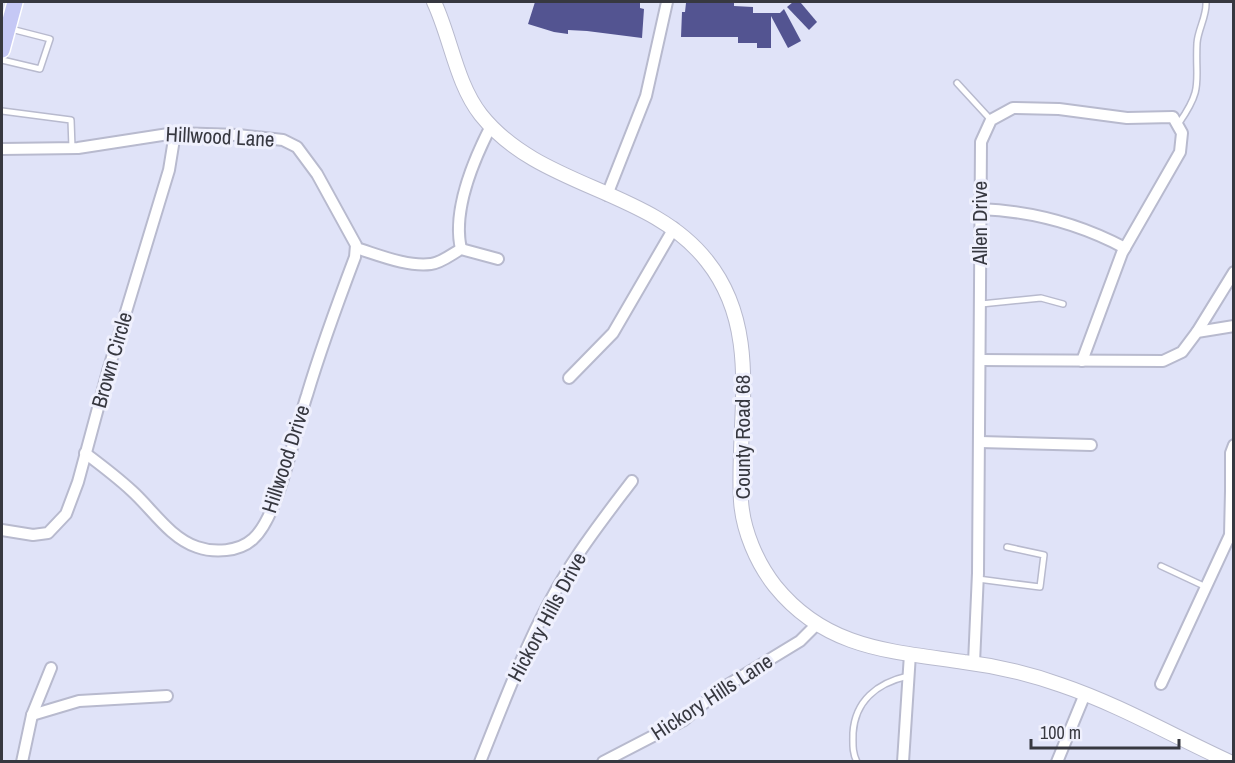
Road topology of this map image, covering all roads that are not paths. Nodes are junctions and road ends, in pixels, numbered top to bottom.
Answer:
1 (15, 2) edge
2 (434, 2) edge
3 (667, 2) edge
4 (1206, 2) edge
5 (6, 22) edge
6 (2, 50) edge
7 (2, 60) edge
8 (957, 83) dead end
9 (2, 111) edge
10 (991, 120) junction
11 (1179, 123) junction
12 (491, 126) junction
13 (176, 133) junction
14 (72, 148) junction
15 (2, 149) edge
16 (607, 195) junction
17 (980, 208) junction
18 (674, 228) junction
19 (356, 248) junction
20 (1125, 248) junction
21 (461, 249) junction
22 (498, 259) dead end
23 (1233, 272) edge
24 (981, 304) junction
25 (1063, 304) dead end
26 (1233, 326) edge
27 (1197, 332) junction
28 (981, 360) junction
29 (1082, 361) junction
30 (569, 378) dead end
31 (980, 442) junction
32 (1091, 445) dead end
33 (1233, 445) edge
34 (86, 453) junction
35 (632, 481) dead end
36 (1232, 489) edge
37 (2, 530) edge
38 (1007, 548) dead end
39 (1161, 566) dead end
40 (978, 579) junction
41 (1206, 587) junction
42 (816, 625) junction
43 (910, 654) junction
44 (975, 663) junction
45 (51, 668) dead end
46 (908, 676) junction
47 (1161, 684) dead end
48 (1085, 694) junction
49 (167, 696) dead end
50 (32, 715) junction
51 (22, 762) edge
52 (480, 762) edge
53 (603, 762) edge
54 (857, 762) edge
55 (903, 762) edge
56 (1057, 762) edge
57 (1230, 762) edge

1 - 5 main road
2 - 12 street, County Road 68
3 - 16 street
4 - 11 lane
5 - 6 main road
5 - 7 lane
8 - 10 lane
9 - 14 lane
10 - 11 street
10 - 17 street, Allen Drive
11 - 20 street
12 - 16 street, County Road 68
12 - 21 street
13 - 14 street, Hillwood Lane
13 - 19 street, Hillwood Lane
13 - 34 street, Brown Circle
14 - 15 street, Hillwood Lane
16 - 18 street, County Road 68
17 - 20 street
17 - 24 street, Allen Drive
18 - 30 street
18 - 42 street, County Road 68
19 - 21 street
19 - 34 street, Hillwood Drive
20 - 29 street
21 - 22 street
23 - 27 street
24 - 25 lane
24 - 28 street, Allen Drive
26 - 27 street
27 - 29 street
28 - 29 street
28 - 31 street, Allen Drive
31 - 32 street
31 - 40 street, Allen Drive
33 - 36 street
34 - 37 street, Brown Circle
35 - 52 street, Hickory Hills Drive
36 - 41 street
38 - 40 lane
39 - 41 lane
40 - 44 street, Allen Drive
41 - 47 street
42 - 43 street, County Road 68
42 - 53 street, Hickory Hills Lane
43 - 44 street, County Road 68
43 - 46 street
44 - 48 street, County Road 68
45 - 50 street
46 - 54 lane
46 - 55 street
48 - 56 street
48 - 57 street, County Road 68
49 - 50 street
50 - 51 street

